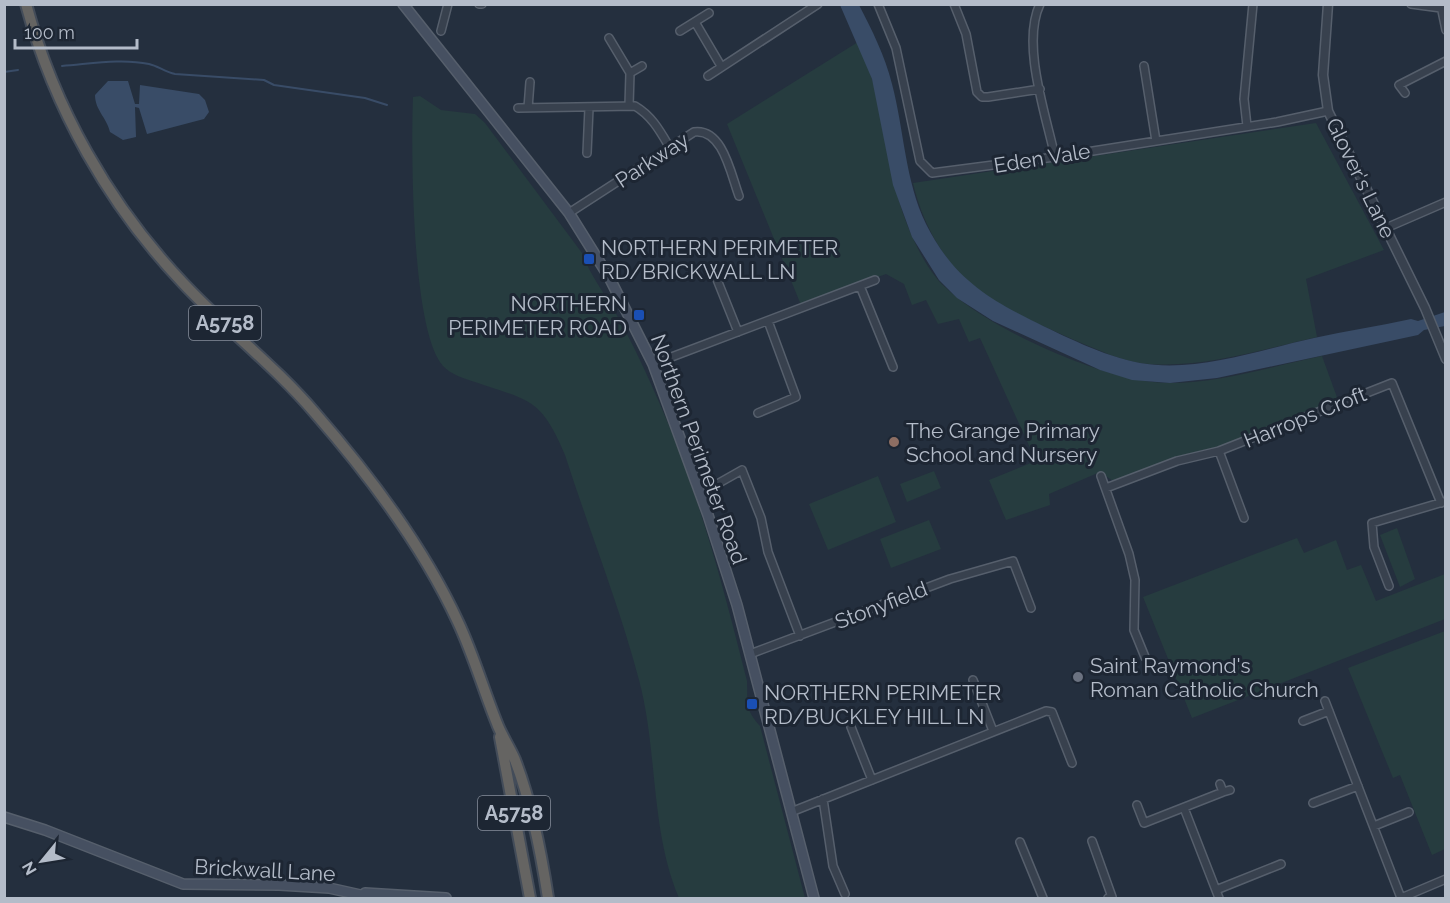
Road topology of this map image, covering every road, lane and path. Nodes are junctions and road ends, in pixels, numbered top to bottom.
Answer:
1 (26, 4) edge
2 (403, 4) edge
3 (448, 4) edge
4 (798, 4) edge
5 (818, 4) edge
6 (878, 4) edge
7 (954, 4) edge
8 (1040, 4) edge
9 (1252, 4) edge
10 (1328, 4) edge
11 (1411, 4) edge
12 (1441, 6) edge
13 (709, 13) dead end
14 (803, 14) junction
15 (695, 22) junction
16 (1446, 30) edge
17 (441, 31) dead end
18 (680, 31) dead end
19 (609, 38) dead end
20 (1446, 61) edge
21 (642, 66) dead end
22 (721, 66) junction
23 (1144, 66) dead end
24 (630, 72) junction
25 (708, 76) dead end
26 (530, 82) dead end
27 (1041, 89) junction
28 (1405, 93) dead end
29 (629, 106) junction
30 (518, 108) dead end
31 (528, 108) junction
32 (589, 108) junction
33 (1328, 111) junction
34 (1247, 126) junction
35 (1156, 141) junction
36 (670, 148) junction
37 (587, 153) dead end
38 (1054, 157) junction
39 (739, 196) dead end
40 (1446, 202) edge
41 (569, 213) junction
42 (1386, 228) junction
43 (712, 267) dead end
44 (875, 280) dead end
45 (860, 286) junction
46 (768, 321) junction
47 (738, 332) junction
48 (1446, 359) edge
49 (653, 364) junction
50 (893, 367) dead end
51 (758, 413) dead end
52 (1219, 451) junction
53 (1101, 476) dead end
54 (719, 483) dead end
55 (1106, 488) junction
56 (1444, 502) edge
57 (1244, 518) dead end
58 (1389, 586) dead end
59 (1031, 609) dead end
60 (800, 636) junction
61 (750, 654) junction
62 (1145, 657) dead end
63 (973, 680) dead end
64 (1325, 701) dead end
65 (1329, 711) junction
66 (1303, 721) dead end
67 (498, 727) junction
68 (851, 727) dead end
69 (993, 731) junction
70 (1072, 763) dead end
71 (872, 780) junction
72 (1220, 784) dead end
73 (1358, 786) junction
74 (824, 799) junction
75 (1313, 803) dead end
76 (1137, 805) dead end
77 (1184, 808) junction
78 (791, 812) junction
79 (1409, 812) dead end
80 (4, 817) edge
81 (1374, 826) junction
82 (1092, 841) dead end
83 (1020, 842) dead end
84 (1281, 864) dead end
85 (1446, 879) edge
86 (1216, 890) junction
87 (357, 893) junction
88 (845, 894) dead end
89 (374, 898) edge
90 (446, 898) edge
91 (530, 898) edge
92 (548, 898) edge
93 (814, 898) edge
94 (1043, 898) edge
95 (1110, 898) edge
96 (1219, 898) edge
97 (1401, 898) edge

1 - 67 highway, A5758
2 - 41 main road, Northern Perimeter Road
3 - 17 street
4 - 14 street
5 - 14 street
6 - 38 street, Eden Vale
7 - 27 street
8 - 27 street
9 - 34 street
10 - 33 street, Glover's Lane
11 - 12 street
12 - 16 street
13 - 15 street
14 - 22 street
15 - 18 street
15 - 22 street
19 - 24 street
20 - 28 street
21 - 24 street
22 - 25 street
23 - 35 street
24 - 29 street
26 - 31 street
27 - 38 street
29 - 32 street
29 - 36 street
30 - 31 street
31 - 32 street
32 - 37 street
33 - 34 street, Eden Vale
33 - 42 street, Glover's Lane
34 - 35 street, Eden Vale
35 - 38 street, Eden Vale
36 - 39 street, Parkway
36 - 41 street, Parkway
40 - 42 street
41 - 49 main road, Northern Perimeter Road
42 - 48 street, Glover's Lane
43 - 47 street
44 - 45 street
45 - 46 street
45 - 50 street
46 - 47 street
46 - 51 street
47 - 49 street
49 - 61 main road, Northern Perimeter Road
52 - 55 street, Harrops Croft
52 - 56 street, Harrops Croft
52 - 57 street, Harrops Croft
53 - 55 street
54 - 60 street
55 - 62 street
56 - 58 street
59 - 60 street, Stonyfield
60 - 61 street, Stonyfield
61 - 78 main road, Northern Perimeter Road
63 - 69 street
64 - 65 street
65 - 66 street
65 - 73 street
67 - 91 highway, A5758
67 - 92 highway, A5758
68 - 71 street
69 - 70 street
69 - 71 street
71 - 74 street
72 - 77 street
73 - 75 street
73 - 81 street
74 - 78 street
74 - 88 street
76 - 77 street
77 - 86 street
78 - 93 main road, Northern Perimeter Road
79 - 81 street
80 - 87 main road, Brickwall Lane
81 - 97 street
82 - 95 street
83 - 94 street
84 - 86 street
85 - 97 street
86 - 96 street
87 - 89 main road, Brickwall Lane
87 - 90 main road, Brickwall Lane

